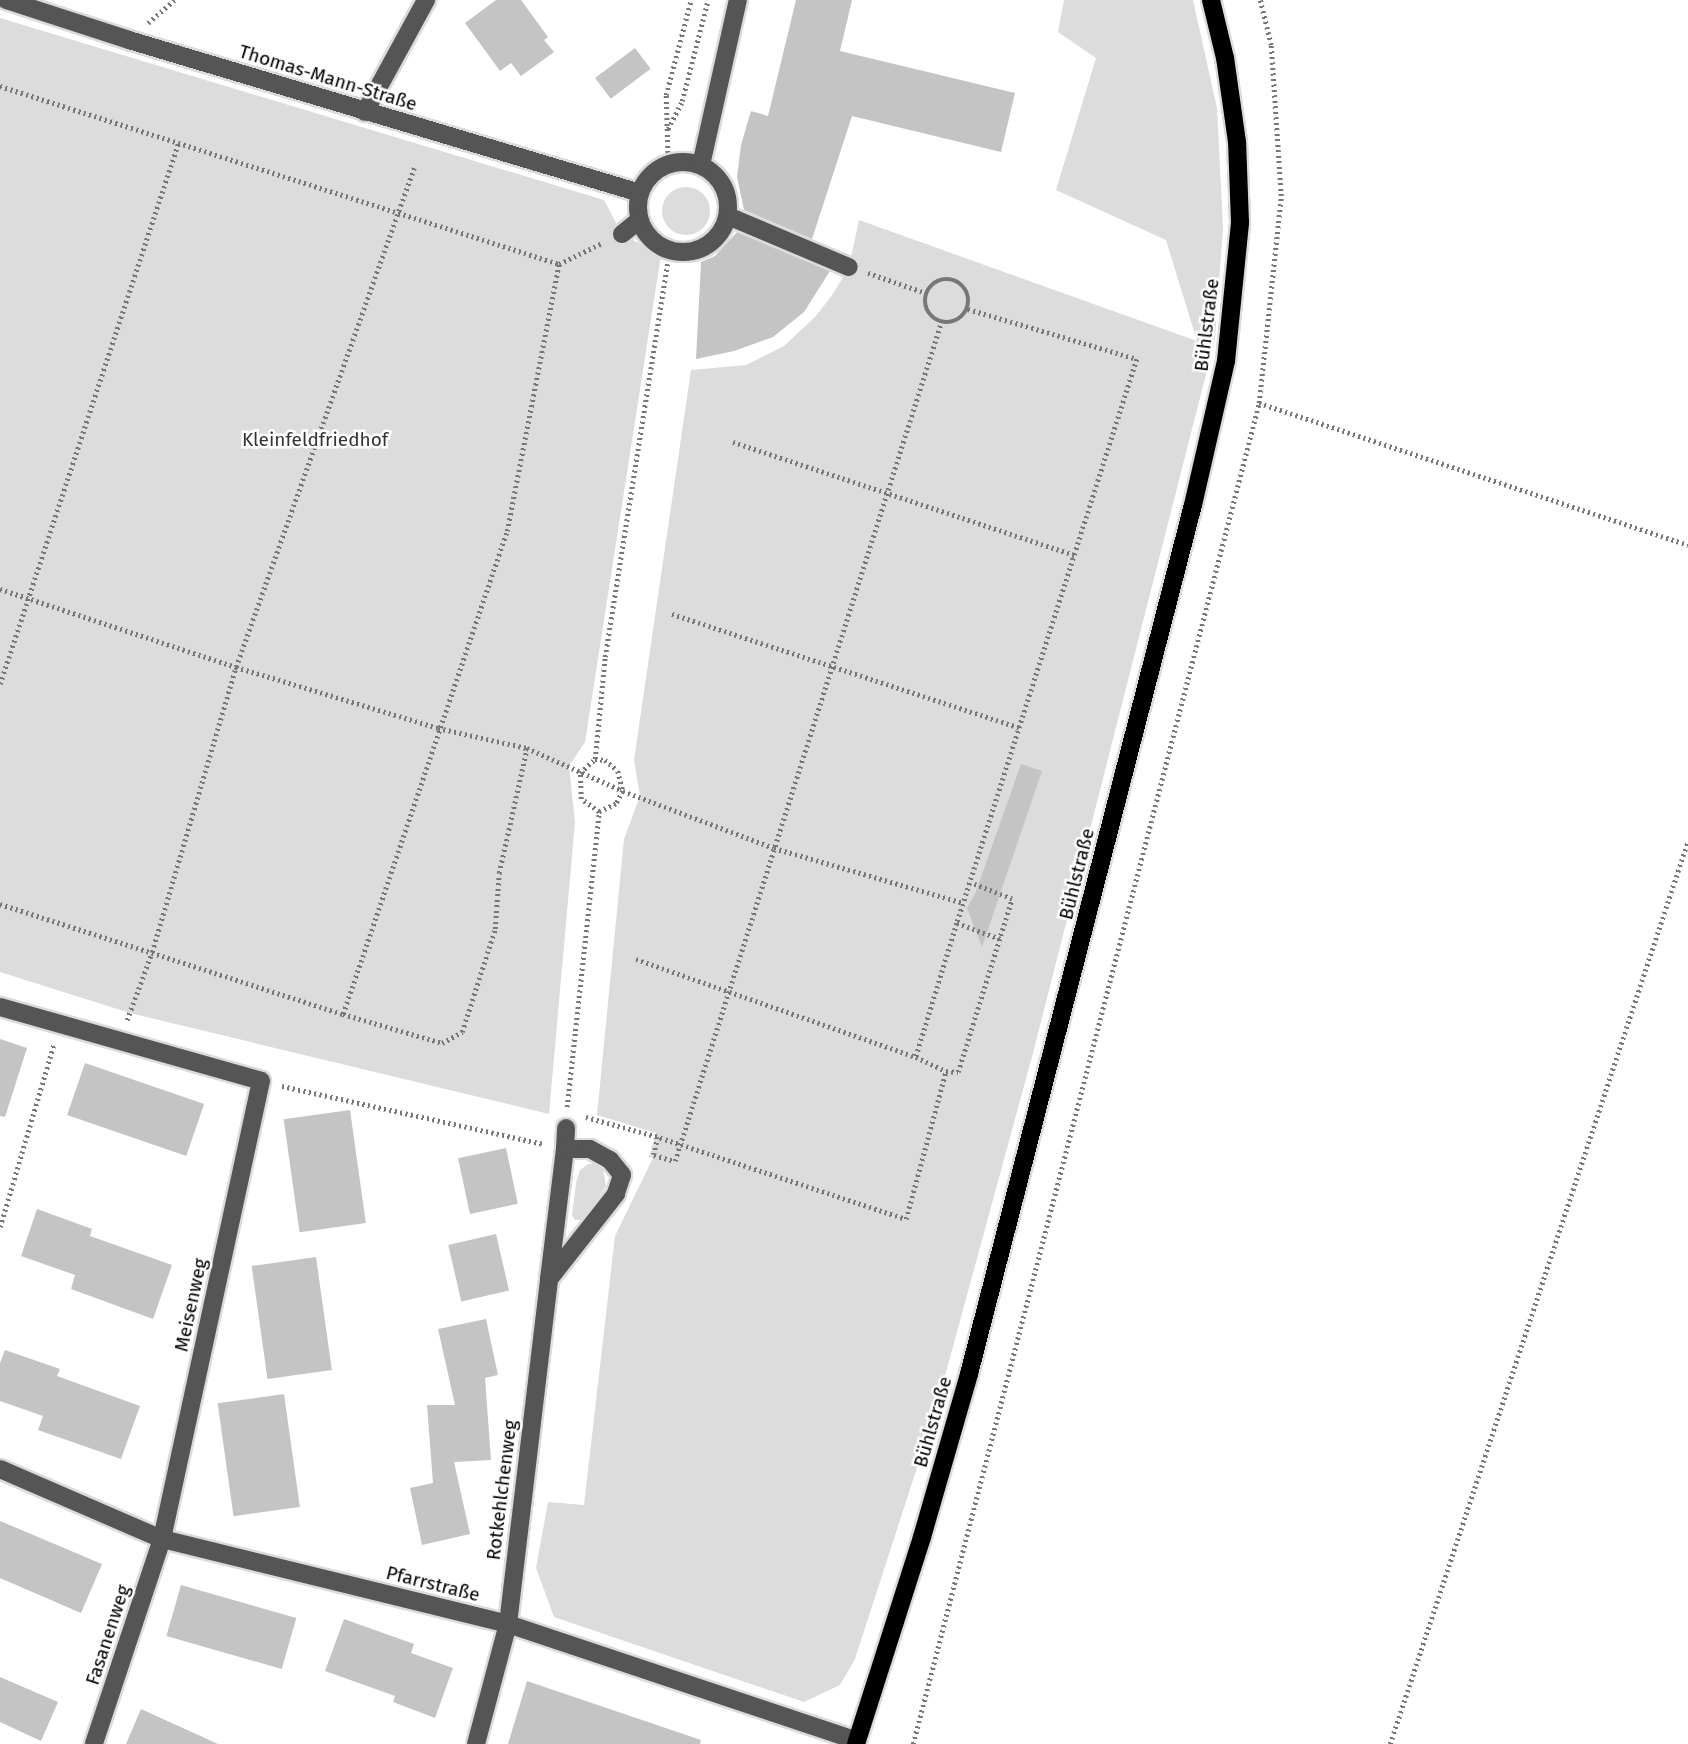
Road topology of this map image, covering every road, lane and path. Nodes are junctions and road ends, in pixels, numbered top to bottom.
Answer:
1 (6, 0) edge
2 (426, 0) edge
3 (691, 0) edge
4 (708, 0) edge
5 (738, 0) edge
6 (1211, 0) edge
7 (1260, 0) edge
8 (0, 86) edge
9 (365, 112) junction
10 (667, 130) junction
11 (179, 141) junction
12 (668, 164) junction
13 (701, 165) junction
14 (414, 167) dead end
15 (640, 192) junction
16 (399, 212) junction
17 (728, 216) junction
18 (639, 220) junction
19 (622, 234) joint
20 (670, 251) junction
21 (559, 264) junction
22 (849, 267) joint
23 (926, 293) junction
24 (968, 309) junction
25 (941, 323) junction
26 (1259, 403) junction
27 (733, 442) dead end
28 (888, 492) junction
29 (1688, 545) edge
30 (1075, 555) junction
31 (0, 589) edge
32 (27, 596) junction
33 (672, 614) dead end
34 (236, 667) junction
35 (832, 668) junction
36 (0, 684) edge
37 (438, 728) junction
38 (1020, 728) junction
39 (527, 748) junction
40 (595, 759) junction
41 (580, 773) junction
42 (623, 791) junction
43 (599, 812) junction
44 (1688, 841) edge
45 (775, 848) junction
46 (971, 883) junction
47 (963, 903) junction
48 (0, 904) edge
49 (957, 923) junction
50 (1001, 939) junction
51 (152, 952) junction
52 (636, 959) dead end
53 (730, 991) junction
54 (0, 1007) edge
55 (130, 1013) dead end
56 (343, 1014) junction
57 (59, 1024) junction
58 (916, 1057) junction
59 (946, 1071) junction
60 (261, 1081) junction
61 (566, 1120) junction
62 (658, 1137) junction
63 (679, 1145) junction
64 (565, 1149) junction
65 (0, 1227) edge
66 (549, 1279) junction
67 (0, 1469) edge
68 (162, 1539) junction
69 (508, 1624) junction
70 (856, 1742) edge
71 (94, 1744) edge
72 (476, 1744) edge
73 (913, 1744) edge
74 (1390, 1744) edge

1 - 9 street, Thomas-Mann-Straße
2 - 9 street
3 - 10 path
4 - 10 path
5 - 13 street
6 - 70 main road, Bühlstraße
7 - 26 path
8 - 11 path
9 - 15 street, Thomas-Mann-Straße
10 - 12 path
11 - 16 path
11 - 32 path
12 - 13 street
12 - 15 street
13 - 17 street
14 - 16 path
15 - 18 street
16 - 21 path
16 - 34 path
17 - 20 street
17 - 22 street
18 - 19 street
18 - 20 street
19 - 21 path
20 - 40 path
21 - 37 path
22 - 23 path
23 - 24 path
23 - 25 path
24 - 25 path
24 - 30 path
25 - 28 path
26 - 29 path
26 - 73 path
27 - 28 path
28 - 30 path
28 - 35 path
30 - 38 path
31 - 32 path
32 - 34 path
32 - 36 path
33 - 35 path
34 - 37 path
34 - 51 path
35 - 38 path
35 - 45 path
37 - 39 path
37 - 56 path
38 - 46 path
39 - 41 path
39 - 56 path
40 - 41 path
40 - 42 path
41 - 42 path
41 - 43 path
42 - 43 path
42 - 45 path
43 - 61 path
44 - 74 path
45 - 47 path
45 - 53 path
46 - 47 path
46 - 50 path
47 - 49 path
48 - 51 path
49 - 50 path
49 - 58 path
50 - 59 path
51 - 55 path
51 - 56 path
52 - 53 path
53 - 58 path
53 - 63 path
54 - 57 street
57 - 60 street
57 - 65 path
58 - 59 path
59 - 63 path
60 - 64 path
60 - 68 street, Meisenweg
61 - 62 path
61 - 64 street, Rotkehlchenweg
62 - 63 path
62 - 63 path
64 - 66 street, Rotkehlchenweg
64 - 66 street
66 - 69 street, Rotkehlchenweg
67 - 68 street, Pfarrstraße
68 - 69 street, Pfarrstraße
68 - 71 street, Fasanenweg
69 - 70 street, Pfarrstraße
69 - 72 street, Rotkehlchenweg

